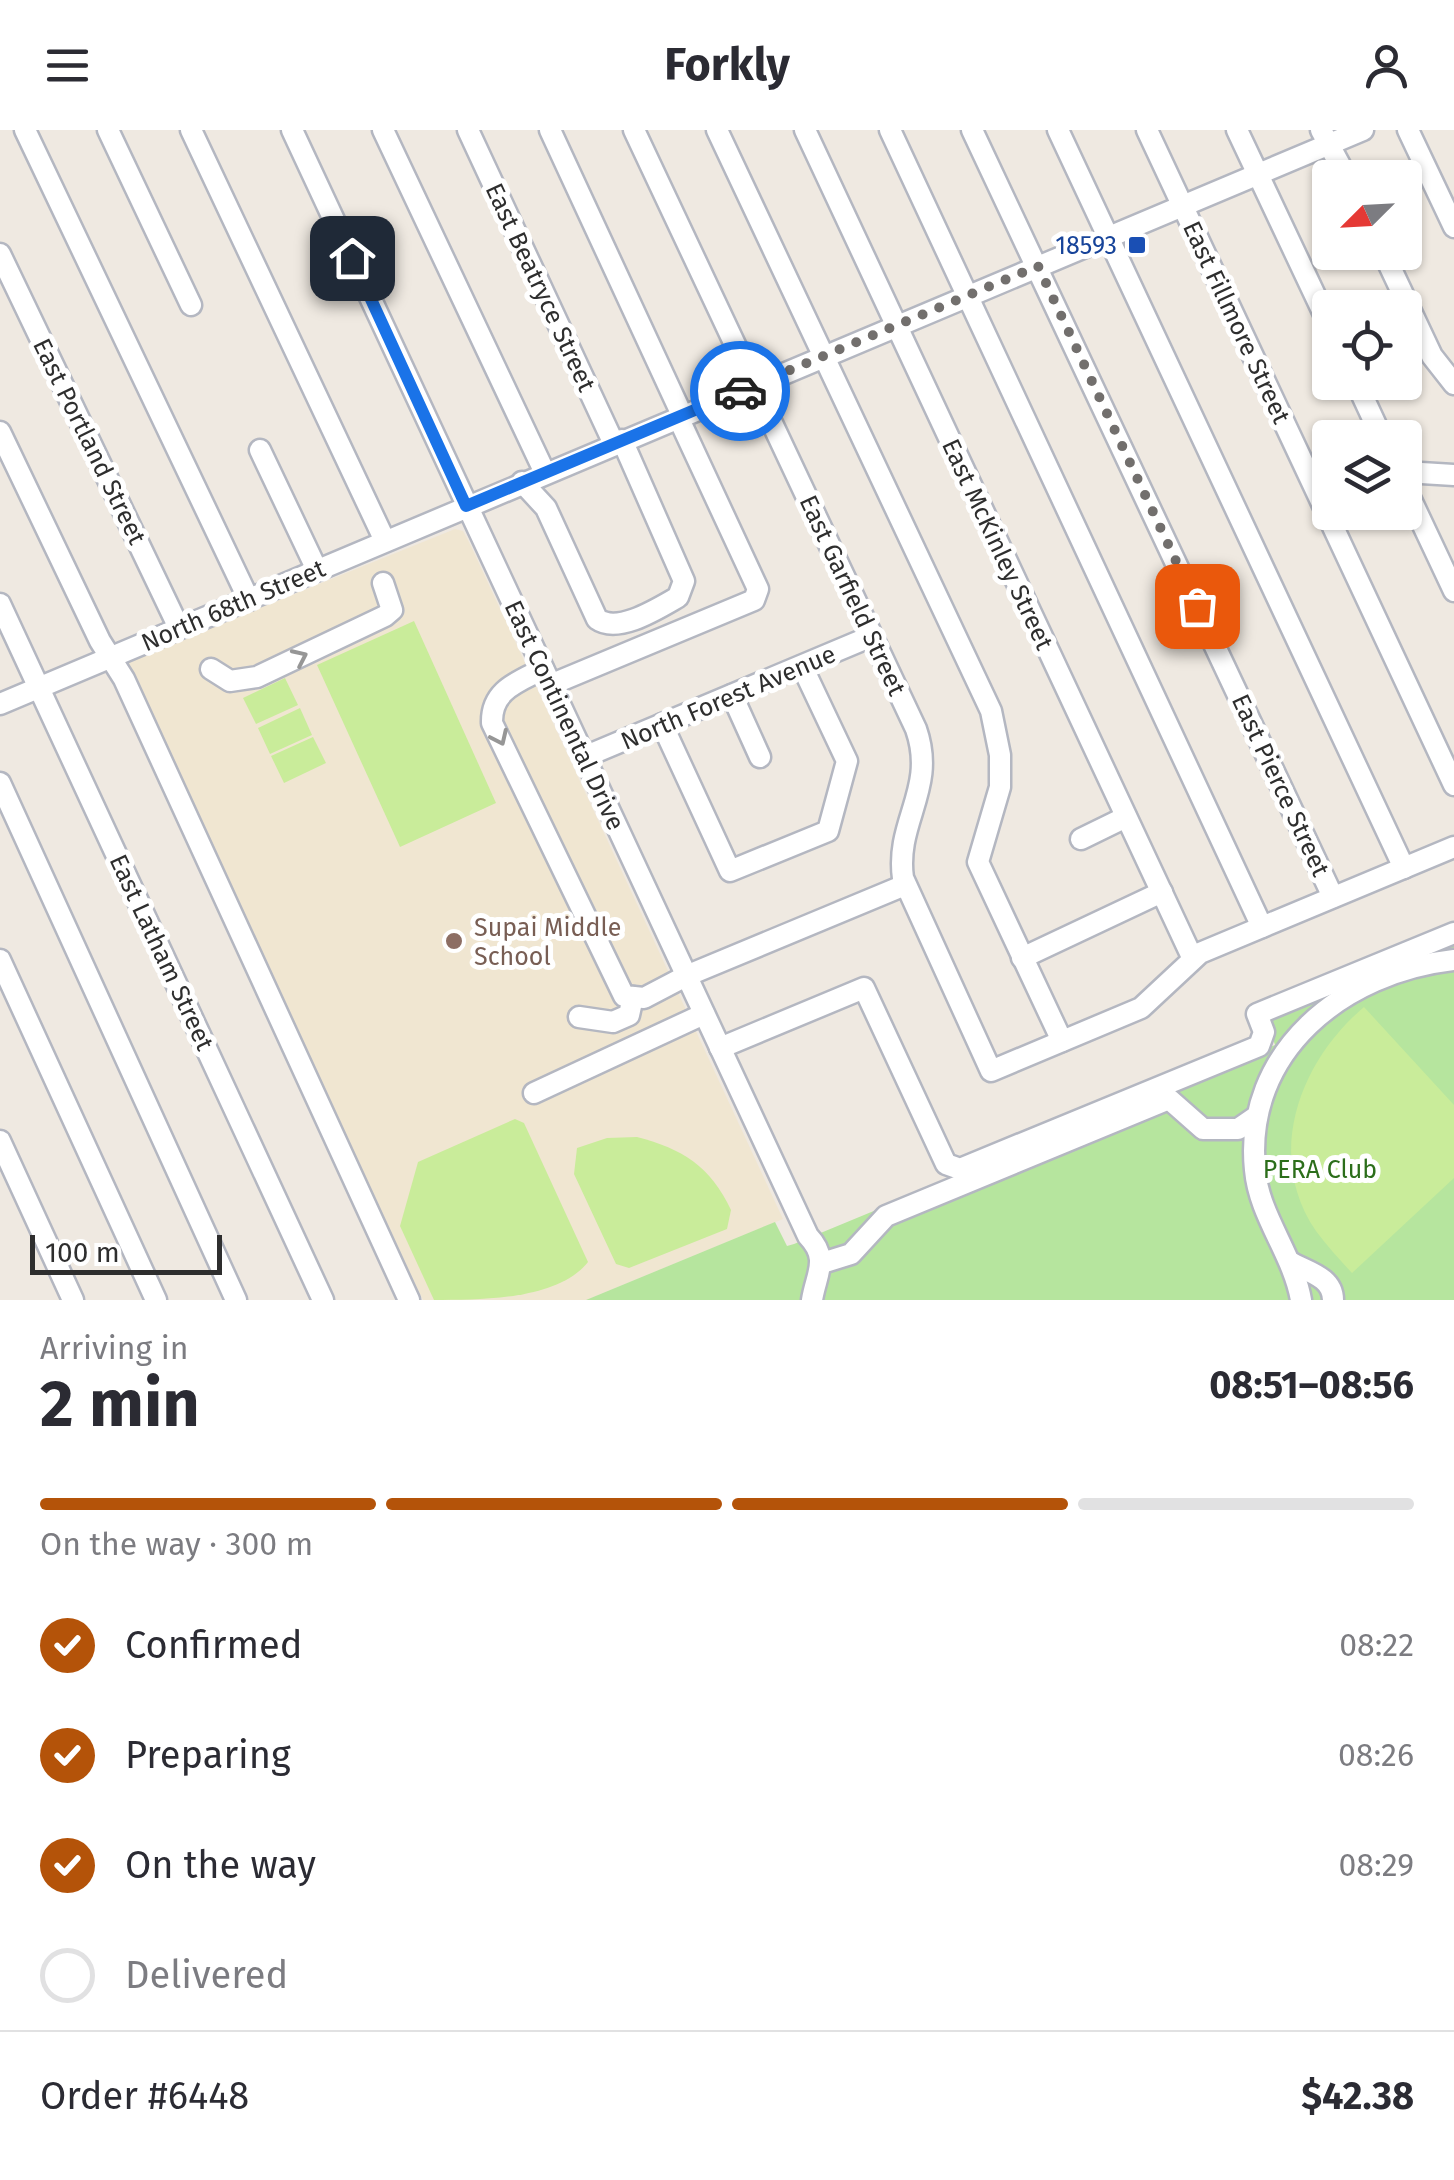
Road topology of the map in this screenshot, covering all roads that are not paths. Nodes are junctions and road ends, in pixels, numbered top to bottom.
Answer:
1 (25, 130) edge
2 (108, 130) edge
3 (191, 130) edge
4 (292, 130) edge
5 (384, 130) edge
6 (468, 130) edge
7 (550, 130) edge
8 (634, 130) edge
9 (717, 130) edge
10 (806, 130) edge
11 (890, 130) edge
12 (972, 130) edge
13 (1058, 130) edge
14 (1147, 130) edge
15 (1237, 130) edge
16 (1364, 130) edge
17 (1408, 130) edge
18 (1326, 137) edge
19 (1338, 160) edge
20 (1258, 174) junction
21 (1446, 191) edge
22 (1182, 206) junction
23 (1454, 227) edge
24 (1109, 236) junction
25 (0, 254) edge
26 (1038, 266) junction
27 (1391, 270) edge
28 (1313, 290) edge
29 (968, 296) junction
30 (191, 304) dead end
31 (896, 326) junction
32 (825, 356) junction
33 (1454, 384) edge
34 (754, 385) junction
35 (680, 416) junction
36 (0, 432) edge
37 (618, 442) junction
38 (260, 450) dead end
39 (546, 472) junction
40 (1422, 473) edge
41 (1454, 475) edge
42 (522, 482) junction
43 (466, 506) junction
44 (546, 508) junction
45 (1422, 523) edge
46 (386, 540) junction
47 (316, 570) junction
48 (383, 583) dead end
49 (1454, 591) edge
50 (248, 600) junction
51 (0, 604) edge
52 (178, 628) junction
53 (872, 636) junction
54 (110, 658) junction
55 (802, 666) junction
56 (211, 669) dead end
57 (547, 677) junction
58 (40, 688) junction
59 (732, 695) junction
60 (0, 704) edge
61 (662, 724) junction
62 (584, 757) junction
63 (760, 757) dead end
64 (1452, 773) edge
65 (0, 783) edge
66 (1126, 816) junction
67 (1081, 839) dead end
68 (1454, 847) edge
69 (1404, 868) junction
70 (905, 885) junction
71 (1162, 892) junction
72 (1333, 897) junction
73 (1262, 926) junction
74 (1454, 933) edge
75 (1192, 957) junction
76 (1022, 958) junction
77 (0, 960) edge
78 (1454, 960) edge
79 (686, 976) junction
80 (634, 998) junction
81 (704, 1014) junction
82 (579, 1017) dead end
83 (1062, 1042) junction
84 (720, 1048) junction
85 (534, 1093) dead end
86 (1254, 1118) junction
87 (0, 1141) edge
88 (819, 1253) junction
89 (1290, 1262) junction
90 (73, 1300) edge
91 (156, 1300) edge
92 (236, 1300) edge
93 (323, 1300) edge
94 (409, 1300) edge
95 (812, 1300) edge
96 (1301, 1300) edge
97 (1333, 1300) edge

1 - 50 street
2 - 30 street
3 - 46 street
4 - 43 street, East Continental Drive
5 - 39 street
6 - 37 street, East Beatryce Street
7 - 35 street
8 - 34 street, East Garfield Street
9 - 32 street
10 - 31 street, East McKinley Street
11 - 29 street
12 - 26 street, East Pierce Street
13 - 24 street
14 - 22 street, East Fillmore Street
15 - 20 street
16 - 18 street, North 68th Street
17 - 21 street
18 - 19 street
18 - 20 street, North 68th Street
20 - 22 street, North 68th Street
20 - 28 street
21 - 23 street
22 - 24 street, North 68th Street
22 - 64 street, East Fillmore Street
24 - 26 street, North 68th Street
24 - 69 street
25 - 52 street, East Portland Street
26 - 29 street, North 68th Street
26 - 72 street, East Pierce Street
27 - 33 street
29 - 31 street, North 68th Street
29 - 73 street
31 - 32 street, North 68th Street
31 - 66 street, East McKinley Street
32 - 34 street, North 68th Street
32 - 76 street
34 - 35 street, North 68th Street
34 - 53 street, East Garfield Street
35 - 37 street, North 68th Street
35 - 57 street
36 - 54 street
37 - 39 street, North 68th Street
37 - 44 street, East Beatryce Street
38 - 47 street
39 - 42 street, North 68th Street
39 - 44 street
40 - 41 street
42 - 43 street, North 68th Street
42 - 44 street
43 - 46 street, North 68th Street
43 - 57 street, East Continental Drive
45 - 49 street
46 - 47 street, North 68th Street
47 - 50 street, North 68th Street
56 -> 48 street
50 - 52 street, North 68th Street
51 - 58 street, East Latham Street
52 - 54 street, North 68th Street
53 - 55 street, North Forest Avenue
53 - 70 street, East Garfield Street
54 - 58 street, North 68th Street
54 - 94 street
55 - 59 street, North Forest Avenue
55 - 61 street
57 - 62 street, East Continental Drive
57 -> 80 street
58 - 60 street, North 68th Street
58 - 93 street, East Latham Street
59 - 61 street, North Forest Avenue
59 - 63 street
61 - 62 street, North Forest Avenue
62 - 79 street, East Continental Drive
65 - 92 street
66 - 67 street
66 - 71 street, East McKinley Street
68 - 69 street
69 - 72 street
70 - 79 street
70 - 83 street, East Garfield Street
71 - 75 street, East McKinley Street
71 - 76 street
72 - 73 street
73 - 75 street
74 - 84 street
75 - 83 street
76 - 83 street
77 - 91 street
78 - 86 street
79 - 80 street
79 - 81 street, East Continental Drive
80 - 82 street
81 - 84 street, East Continental Drive
81 - 85 street
84 - 88 street, East Continental Drive
86 - 88 street
86 - 89 street
87 - 90 street
88 - 95 street
89 - 96 street
89 - 97 street

